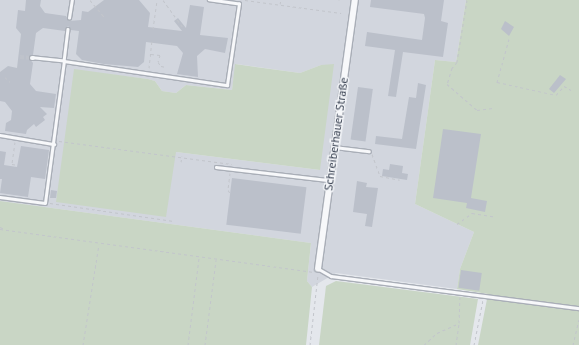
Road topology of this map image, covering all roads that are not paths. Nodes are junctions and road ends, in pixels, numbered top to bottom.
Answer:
1 (72, 0) edge
2 (209, 0) edge
3 (355, 0) edge
4 (69, 18) dead end
5 (68, 29) dead end
6 (32, 58) tunnel mouth
7 (64, 61) junction
8 (0, 135) edge
9 (54, 142) junction
10 (334, 147) junction
11 (369, 150) road end
12 (216, 167) dead end
13 (329, 180) junction
14 (0, 197) edge
15 (318, 269) joint
16 (579, 308) edge

1 - 4 lane
2 - 7 lane
3 - 10 street, Schreiberhauer Straße
5 - 7 lane
6 - 7 lane
7 - 9 lane
8 - 9 lane
9 - 14 lane
10 - 11 lane
10 - 13 street, Schreiberhauer Straße
12 - 13 lane
13 - 15 street, Schreiberhauer Straße
15 - 16 lane

